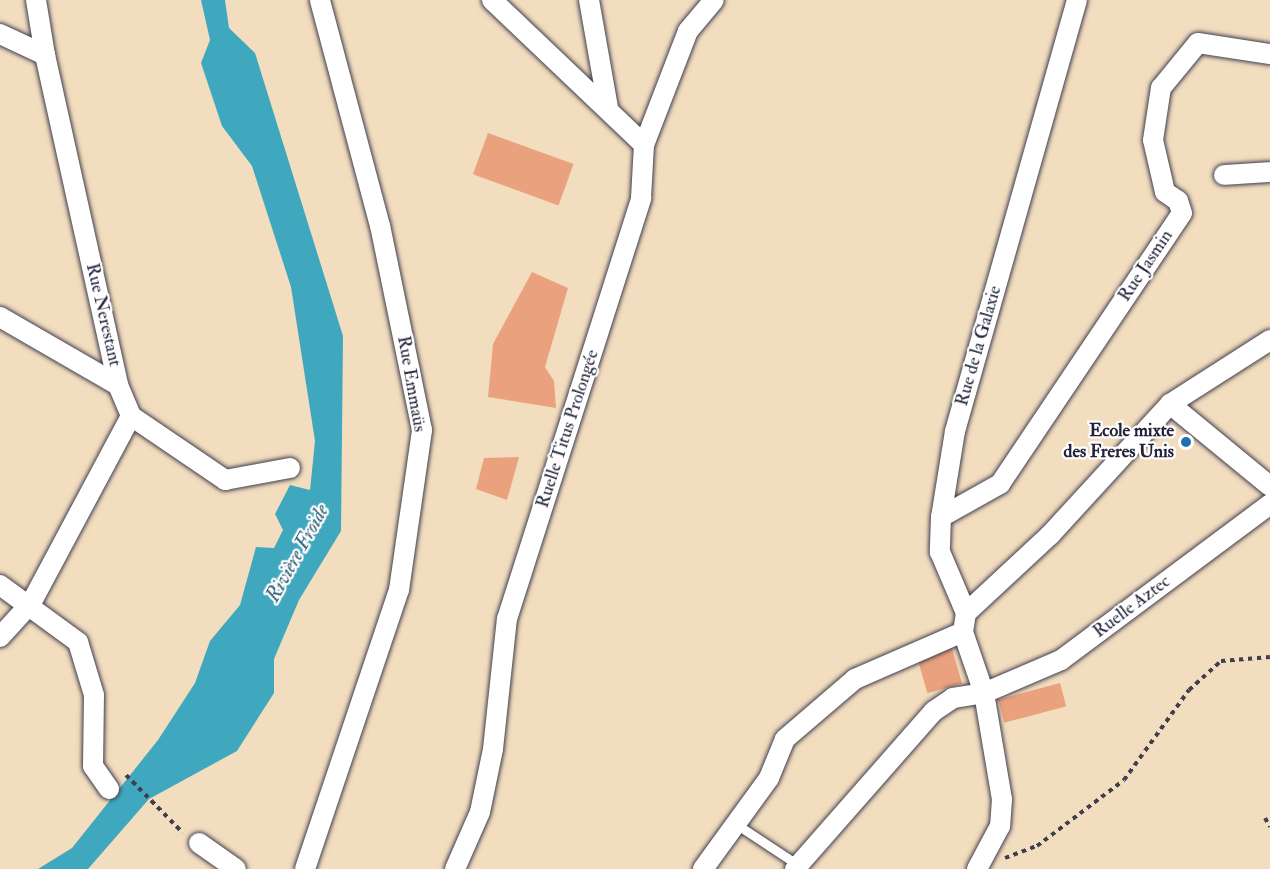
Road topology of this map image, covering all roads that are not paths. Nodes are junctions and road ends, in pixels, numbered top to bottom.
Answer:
1 (36, 0) edge
2 (320, 0) edge
3 (492, 0) edge
4 (589, 0) edge
5 (714, 0) edge
6 (1077, 0) edge
7 (0, 34) edge
8 (45, 54) junction
9 (1270, 54) edge
10 (608, 108) junction
11 (644, 145) junction
12 (1270, 172) edge
13 (1224, 175) dead end
14 (0, 317) edge
15 (1270, 340) edge
16 (118, 385) junction
17 (1170, 404) junction
18 (131, 416) junction
19 (290, 468) dead end
20 (1270, 486) edge
21 (1270, 504) edge
22 (941, 517) junction
23 (0, 585) edge
24 (31, 603) junction
25 (964, 623) junction
26 (0, 637) edge
27 (984, 693) junction
28 (109, 789) dead end
29 (736, 824) junction
30 (199, 843) road end
31 (796, 867) edge
32 (978, 868) edge
33 (236, 869) edge
34 (305, 869) edge
35 (454, 869) edge
36 (703, 869) edge

1 - 8 street, Rue Nerestant
2 - 34 street, Rue Emmaüs
3 - 10 street
4 - 10 street
5 - 11 street, Ruelle Titus Prolongée
6 - 22 street, Rue de la Galaxie
7 - 8 street
8 - 16 street, Rue Nerestant
9 - 22 street, Rue Jasmin
10 - 11 street
11 - 35 street, Ruelle Titus Prolongée
12 - 13 street
14 - 16 street
15 - 17 street
16 - 18 street, Rue Nerestant
17 - 20 street
17 - 25 street
18 - 19 street
18 - 24 street
21 - 27 street, Ruelle Aztec
22 - 25 street, Rue de la Galaxie
23 - 24 street
24 - 26 street
24 - 28 street
25 - 27 street, Rue de la Galaxie
25 - 29 street
27 - 31 street, Ruelle Aztec
27 - 32 street, Rue de la Galaxie
29 - 31 lane
29 - 36 street
30 - 33 street

